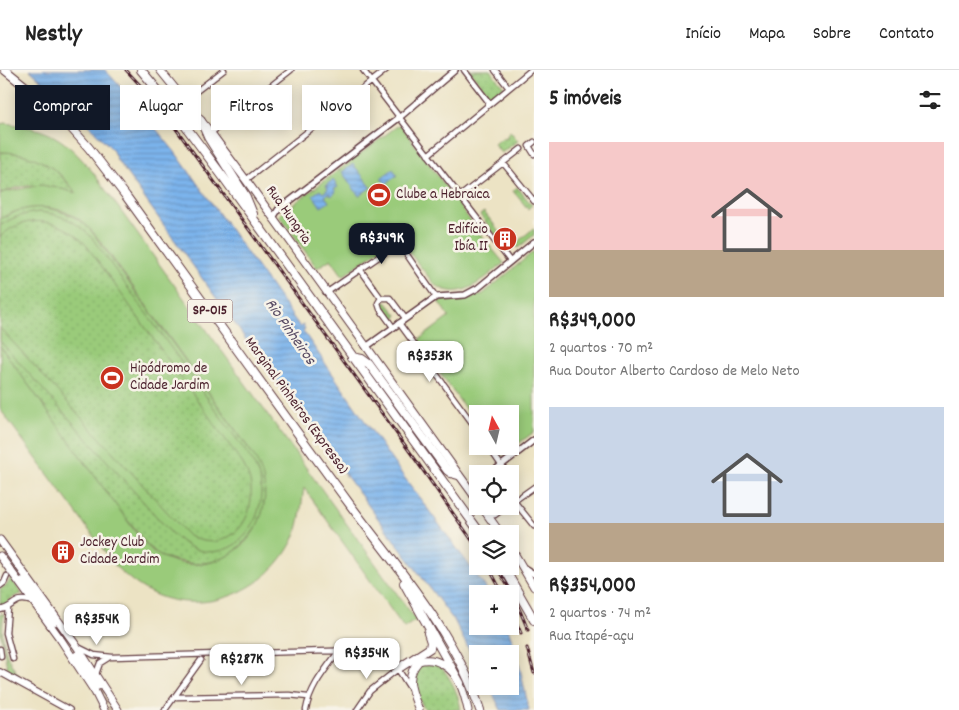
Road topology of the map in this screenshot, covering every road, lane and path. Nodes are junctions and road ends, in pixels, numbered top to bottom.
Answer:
1 (5, 70) edge
2 (141, 70) edge
3 (160, 70) edge
4 (224, 70) edge
5 (291, 70) edge
6 (363, 70) edge
7 (386, 70) edge
8 (455, 70) edge
9 (464, 70) edge
10 (495, 70) edge
11 (531, 70) edge
12 (372, 81) junction
13 (172, 85) edge
14 (201, 88) edge
15 (509, 88) junction
16 (490, 104) junction
17 (400, 117) junction
18 (201, 120) joint
19 (211, 133) junction
20 (534, 142) edge
21 (521, 149) dead end
22 (534, 154) edge
23 (428, 155) junction
24 (504, 164) junction
25 (246, 180) junction
26 (460, 196) junction
27 (534, 201) edge
28 (270, 214) junction
29 (255, 220) junction
30 (534, 242) edge
31 (510, 261) junction
32 (360, 269) junction
33 (326, 293) junction
34 (436, 297) junction
35 (381, 298) junction
36 (405, 318) junction
37 (399, 323) junction
38 (393, 327) junction
39 (366, 347) junction
40 (352, 357) junction
41 (469, 419) edge
42 (534, 440) edge
43 (495, 455) edge
44 (502, 465) joint
45 (458, 475) junction
46 (467, 487) joint
47 (534, 487) edge
48 (469, 490) edge
49 (519, 498) edge
50 (519, 512) edge
51 (495, 515) edge
52 (488, 516) joint
53 (474, 525) edge
54 (494, 525) edge
55 (534, 526) edge
56 (0, 540) edge
57 (2, 558) edge
58 (519, 562) edge
59 (395, 563) junction
60 (521, 565) junction
61 (20, 567) junction
62 (534, 574) edge
63 (508, 575) edge
64 (8, 576) dead end
65 (0, 586) edge
66 (534, 587) edge
67 (30, 589) junction
68 (33, 602) junction
69 (8, 608) junction
70 (0, 610) edge
71 (419, 610) junction
72 (534, 620) edge
73 (78, 648) junction
74 (0, 649) edge
75 (340, 651) junction
76 (1, 656) dead end
77 (112, 657) junction
78 (13, 659) dead end
79 (201, 660) dead end
80 (419, 661) junction
81 (399, 668) junction
82 (0, 672) edge
83 (96, 674) junction
84 (460, 683) junction
85 (99, 688) tunnel mouth
86 (411, 689) junction
87 (174, 697) junction
88 (308, 697) junction
89 (108, 708) edge
90 (69, 710) edge
91 (165, 710) edge
92 (306, 710) edge
93 (357, 710) edge
94 (419, 710) edge
95 (468, 710) edge
96 (480, 710) edge

1 - 59 highway, Marginal Pinheiros (Expressa) / SP-015
2 - 29 highway
3 - 13 highway, Rua Hungria
4 - 14 street
5 - 19 street
6 - 12 street
7 - 12 street
8 - 17 street
9 - 16 street
10 - 15 street
11 - 15 street
12 - 17 street
12 - 25 street
15 - 16 street
16 - 23 street
17 - 23 street
17 - 28 street
18 - 19 highway, Rua Hungria
18 - 29 highway
19 - 25 highway, Rua Hungria
20 - 22 street
21 - 24 street
23 - 26 street
24 - 26 street
24 - 27 street
25 - 28 highway, Rua Hungria
26 - 31 street
28 - 33 highway, Rua Hungria
29 - 40 highway
30 - 31 street
31 - 34 street
32 - 33 street
32 - 34 street
32 - 35 street
33 - 39 highway, Rua Hungria
34 - 36 street
35 - 36 street
35 - 38 street
36 - 37 street
37 - 38 street
37 - 41 street
38 - 39 street
39 - 45 highway, Rua Hungria
40 - 45 highway
40 - 53 highway
42 - 44 street
43 - 44 street
45 - 46 highway, Rua Hungria
46 - 48 highway, Rua Hungria
47 - 49 street
50 - 55 street
51 - 52 street
52 - 54 highway
56 - 61 highway
57 - 67 highway
57 - 68 highway
58 - 60 highway
59 - 71 highway
59 - 96 highway, Marginal Pinheiros (Expressa) / SP-015
60 - 62 street
60 - 66 highway
61 - 67 highway
61 - 73 highway
63 - 72 highway
64 - 65 street
67 - 85 highway
68 - 69 street
68 - 89 highway
69 - 70 street
69 - 78 street
71 - 81 highway
71 - 84 highway
73 - 77 street
73 - 83 highway
74 - 76 street
75 - 77 street
75 - 81 street
75 - 88 street
77 - 83 street
79 - 87 street
80 - 81 highway
80 - 84 highway
80 - 86 highway
81 - 86 street
81 - 93 street
82 - 90 main road
83 - 89 highway
84 - 95 highway
86 - 94 highway
87 - 88 street
87 - 91 street
88 - 92 street

